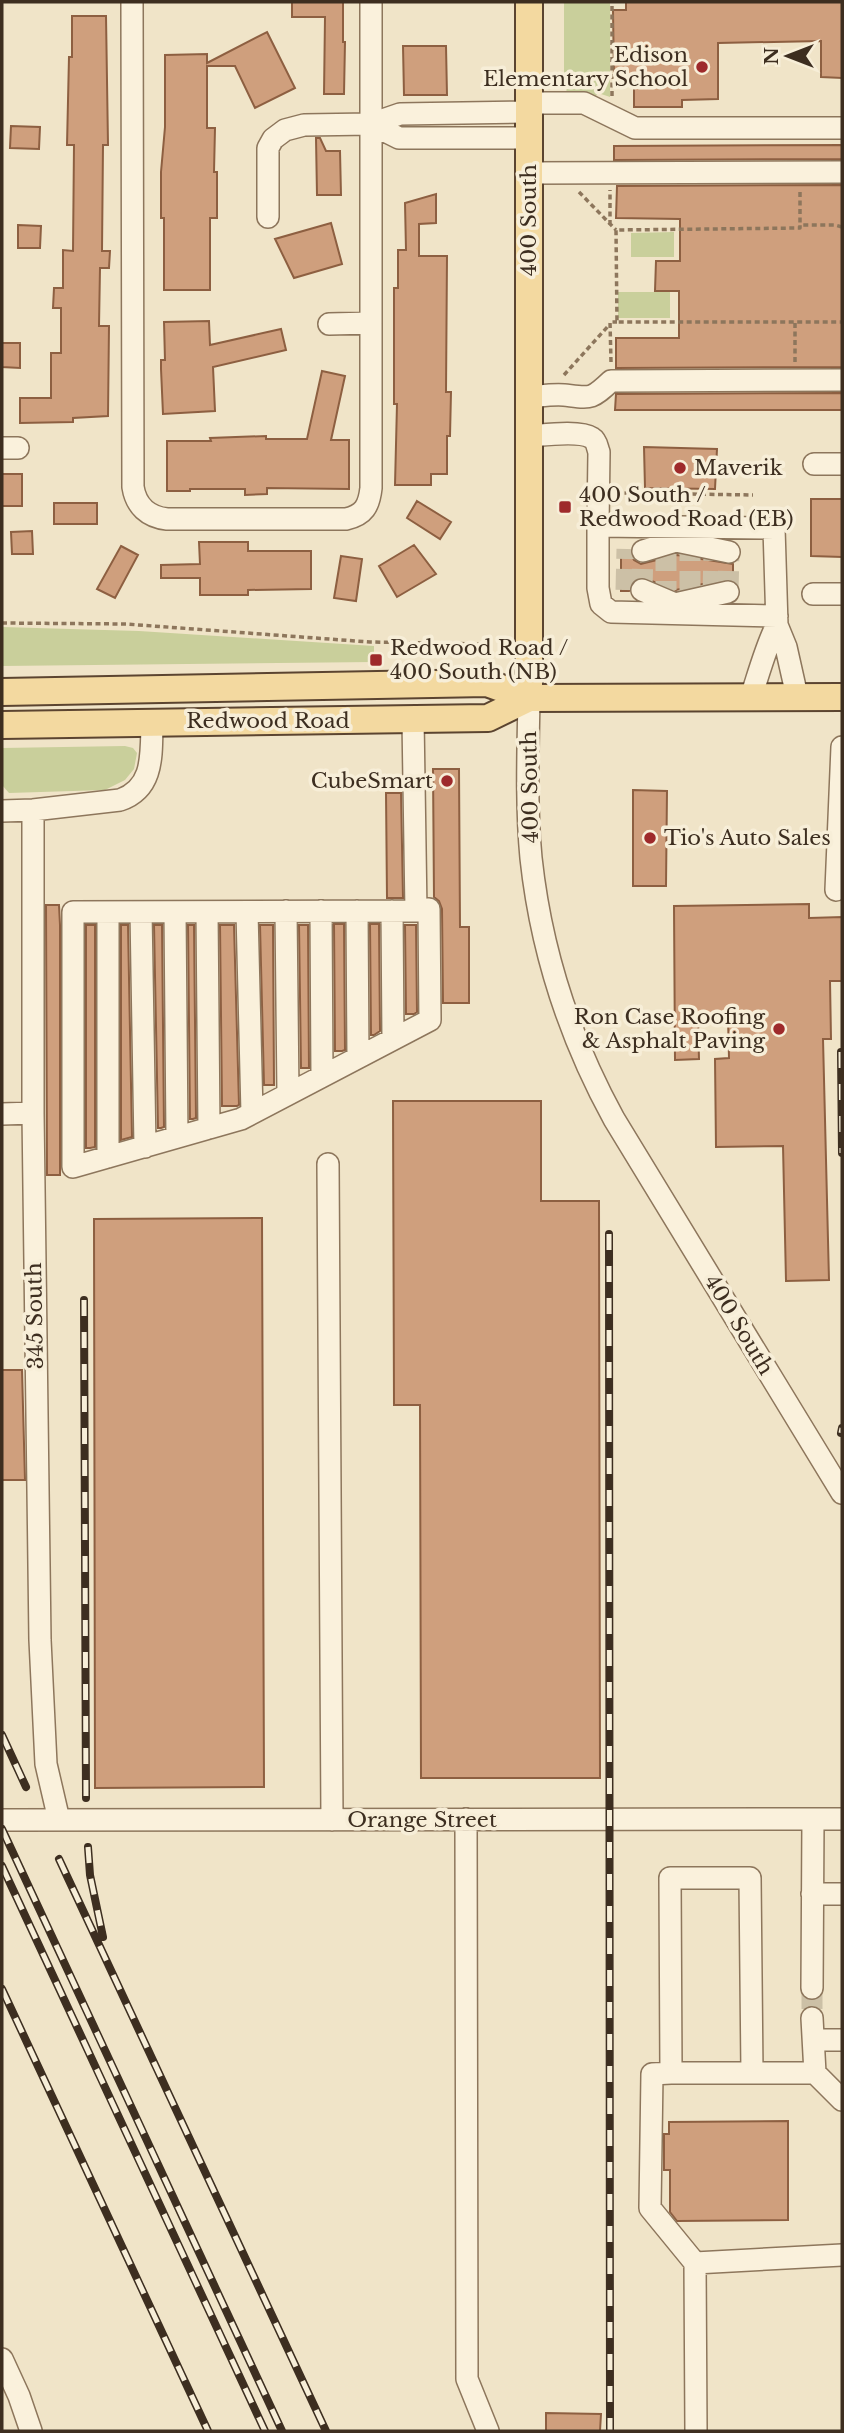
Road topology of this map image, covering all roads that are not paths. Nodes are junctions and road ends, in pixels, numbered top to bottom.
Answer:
1 (132, 2) edge
2 (370, 2) edge
3 (529, 2) edge
4 (529, 118) junction
5 (371, 124) junction
6 (842, 128) edge
7 (842, 172) edge
8 (529, 173) junction
9 (268, 217) dead end
10 (371, 323) junction
11 (329, 324) dead end
12 (842, 380) edge
13 (529, 397) junction
14 (529, 436) junction
15 (814, 464) dead end
16 (842, 464) edge
17 (598, 526) junction
18 (677, 543) junction
19 (635, 550) dead end
20 (721, 551) dead end
21 (634, 590) dead end
22 (720, 592) dead end
23 (813, 594) dead end
24 (842, 594) edge
25 (676, 600) junction
26 (777, 620) junction
27 (2, 692) edge
28 (797, 696) junction
29 (751, 697) junction
30 (842, 697) edge
31 (529, 698) junction
32 (413, 719) junction
33 (152, 722) junction
34 (2, 725) edge
35 (842, 747) edge
36 (33, 810) junction
37 (2, 811) edge
38 (836, 890) dead end
39 (286, 911) junction
40 (321, 911) junction
41 (358, 911) junction
42 (393, 911) junction
43 (416, 911) junction
44 (108, 912) junction
45 (141, 912) junction
46 (174, 912) junction
47 (207, 912) junction
48 (247, 912) junction
49 (393, 1039) junction
50 (358, 1057) junction
51 (322, 1076) junction
52 (288, 1094) junction
53 (33, 1113) junction
54 (252, 1113) junction
55 (2, 1114) edge
56 (209, 1128) junction
57 (177, 1137) junction
58 (145, 1147) junction
59 (108, 1157) junction
60 (328, 1164) dead end
61 (842, 1493) edge
62 (466, 1819) junction
63 (813, 1819) junction
64 (842, 1819) edge
65 (2, 1820) edge
66 (59, 1820) junction
67 (332, 1820) junction
68 (812, 1894) junction
69 (842, 1894) edge
70 (812, 1988) tunnel mouth
71 (842, 2040) edge
72 (671, 2073) junction
73 (752, 2073) junction
74 (815, 2073) junction
75 (842, 2100) edge
76 (842, 2255) edge
77 (695, 2263) junction
78 (2, 2359) edge
79 (31, 2431) edge
80 (488, 2431) edge
81 (696, 2431) edge

1 - 10 street
2 - 5 street
3 - 4 main road, 400 South
4 - 5 street
4 - 6 street
4 - 8 main road, 400 South
5 - 9 street
5 - 10 street
7 - 8 street
8 - 13 main road, 400 South
10 - 11 street
12 - 13 street
13 - 14 main road, 400 South
14 - 17 street
14 - 31 main road, 400 South
15 - 16 street
17 - 18 street
17 - 25 street
18 - 19 street
18 - 20 street
18 - 26 street
21 - 25 street
22 - 25 street
23 - 24 street
25 - 26 street
26 - 28 street
26 - 29 street
27 - 31 main road, Redwood Road
28 - 29 main road, Redwood Road
28 - 30 main road, Redwood Road
29 - 31 main road, Redwood Road
31 - 32 main road, Redwood Road
31 - 61 street, 400 South
32 - 33 main road, Redwood Road
32 - 43 street
33 - 34 main road, Redwood Road
33 - 36 street
35 - 38 street
36 - 37 street
36 - 53 street, 345 South
39 - 40 street
39 - 48 street
39 - 52 street
40 - 41 street
40 - 51 street
41 - 42 street
41 - 50 street
42 - 43 street
42 - 49 street
43 - 49 street
44 - 45 street
44 - 59 street
44 - 59 street
45 - 46 street
45 - 58 street
46 - 47 street
46 - 57 street
47 - 48 street
47 - 56 street
48 - 54 street
49 - 50 street
50 - 51 street
51 - 52 street
52 - 54 street
53 - 55 street
53 - 66 street, 345 South
54 - 56 street
56 - 57 street
57 - 58 street
58 - 59 street
60 - 67 street
62 - 63 street, Orange Street
62 - 67 street, Orange Street
62 - 80 street
63 - 64 street, Orange Street
63 - 68 street
65 - 66 street, Orange Street
66 - 67 street, Orange Street
68 - 69 street
68 - 70 street
71 - 74 street
72 - 73 street
72 - 73 street
72 - 77 street
73 - 74 street
74 - 75 street
76 - 77 street
77 - 81 street
78 - 79 street

